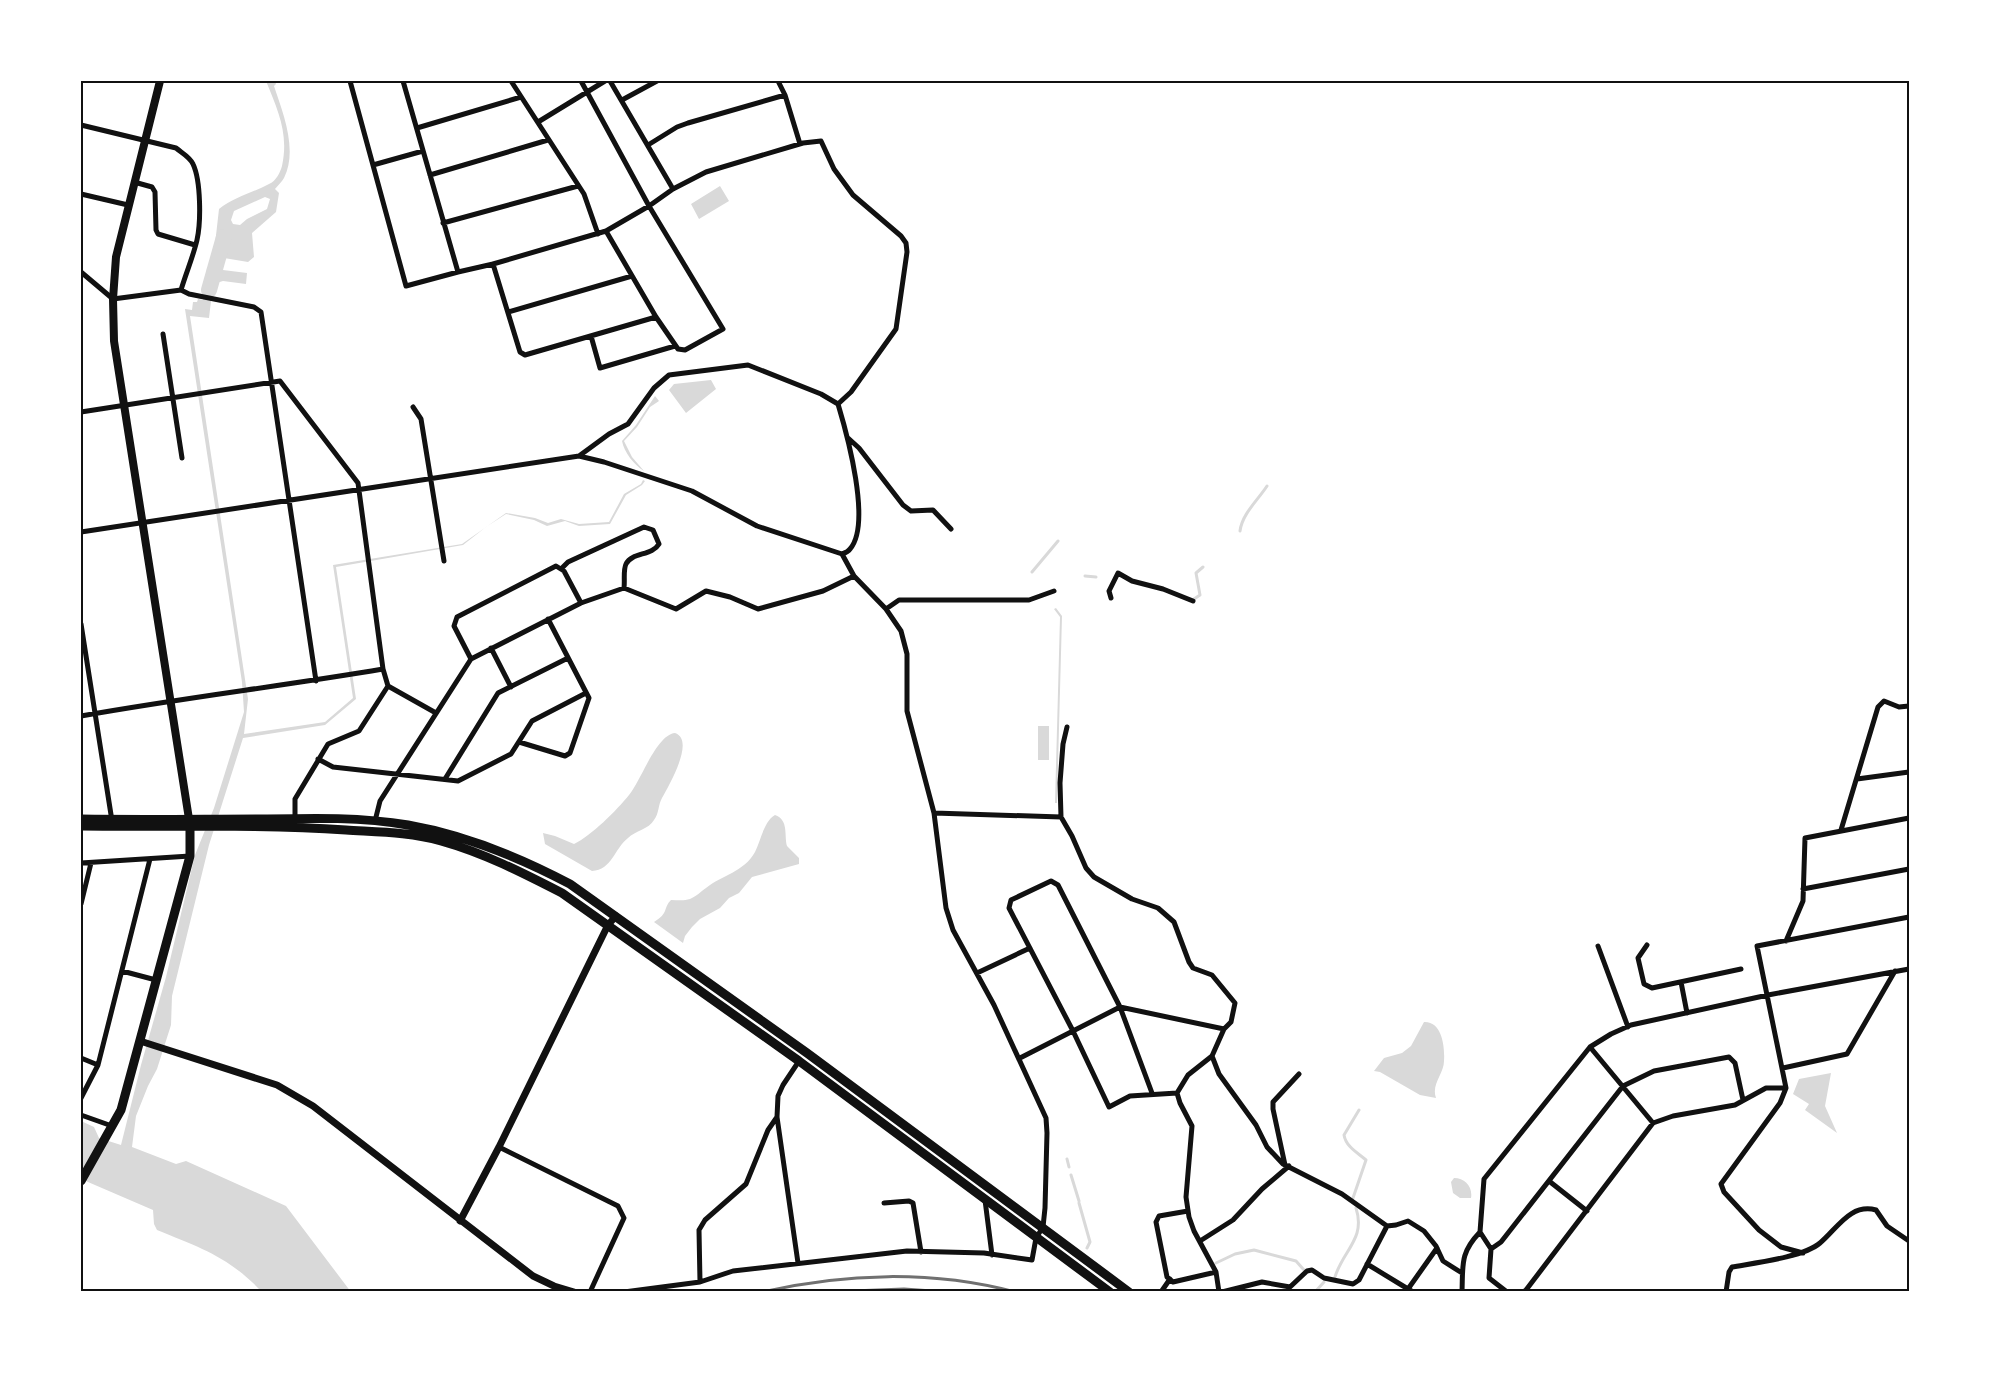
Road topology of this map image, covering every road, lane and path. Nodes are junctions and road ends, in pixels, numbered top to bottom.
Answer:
1 (160, 81) edge
2 (350, 81) edge
3 (403, 81) edge
4 (511, 81) edge
5 (581, 81) edge
6 (605, 81) edge
7 (610, 81) edge
8 (657, 81) edge
9 (778, 81) edge
10 (587, 91) junction
11 (785, 95) junction
12 (521, 98) junction
13 (622, 100) junction
14 (537, 122) junction
15 (81, 125) edge
16 (417, 128) junction
17 (146, 140) junction
18 (548, 140) junction
19 (800, 144) junction
20 (648, 145) junction
21 (423, 151) junction
22 (373, 165) junction
23 (430, 175) junction
24 (134, 182) junction
25 (578, 186) junction
26 (673, 189) junction
27 (81, 194) edge
28 (128, 205) junction
29 (649, 206) junction
30 (443, 223) junction
31 (606, 231) junction
32 (598, 234) junction
33 (195, 245) junction
34 (493, 264) junction
35 (81, 272) edge
36 (458, 272) junction
37 (632, 276) junction
38 (181, 290) junction
39 (113, 299) junction
40 (508, 312) junction
41 (657, 317) junction
42 (163, 334) dead end
43 (591, 336) junction
44 (675, 346) junction
45 (271, 382) junction
46 (172, 398) junction
47 (838, 404) junction
48 (124, 406) junction
49 (413, 407) dead end
50 (81, 412) edge
51 (848, 438) junction
52 (579, 456) junction
53 (182, 458) dead end
54 (431, 479) junction
55 (357, 489) junction
56 (288, 499) junction
57 (142, 522) junction
58 (951, 529) dead end
59 (81, 532) edge
60 (842, 554) junction
61 (444, 561) dead end
62 (561, 569) junction
63 (854, 576) junction
64 (624, 588) junction
65 (1054, 591) dead end
66 (1111, 598) dead end
67 (1193, 601) dead end
68 (581, 603) junction
69 (886, 609) junction
70 (548, 619) junction
71 (81, 624) edge
72 (492, 648) junction
73 (471, 658) junction
74 (567, 658) junction
75 (383, 669) junction
76 (316, 681) junction
77 (388, 686) junction
78 (511, 687) junction
79 (586, 693) junction
80 (170, 700) junction
81 (1909, 706) edge
82 (94, 713) junction
83 (436, 713) junction
84 (81, 716) edge
85 (1067, 727) dead end
86 (519, 742) junction
87 (318, 759) junction
88 (1909, 772) edge
89 (398, 774) junction
90 (445, 779) junction
91 (1857, 779) junction
92 (934, 813) junction
93 (1061, 817) junction
94 (1909, 818) edge
95 (81, 819) edge
96 (375, 821) junction
97 (295, 822) junction
98 (113, 823) junction
99 (190, 823) junction
100 (81, 826) edge
101 (1842, 830) junction
102 (190, 856) junction
103 (150, 858) junction
104 (81, 863) edge
105 (91, 863) junction
106 (1909, 869) edge
107 (1803, 890) junction
108 (81, 904) edge
109 (616, 916) junction
110 (1909, 917) edge
111 (608, 925) junction
112 (1786, 941) junction
113 (1647, 945) dead end
114 (1598, 946) dead end
115 (1030, 948) junction
116 (1741, 969) dead end
117 (1909, 969) edge
118 (122, 971) junction
119 (1895, 971) junction
120 (977, 973) junction
121 (156, 981) junction
122 (1681, 982) junction
123 (1768, 995) junction
124 (1120, 1007) junction
125 (1687, 1013) junction
126 (1628, 1027) junction
127 (1224, 1029) junction
128 (1073, 1031) junction
129 (140, 1041) junction
130 (1590, 1047) junction
131 (1212, 1056) junction
132 (81, 1058) edge
133 (1020, 1058) junction
134 (799, 1061) junction
135 (98, 1065) junction
136 (1783, 1068) junction
137 (1299, 1074) dead end
138 (1623, 1086) junction
139 (1786, 1088) junction
140 (1152, 1093) junction
141 (1177, 1093) junction
142 (81, 1098) edge
143 (1743, 1100) junction
144 (81, 1115) edge
145 (777, 1118) junction
146 (1653, 1123) junction
147 (110, 1129) junction
148 (499, 1147) junction
149 (1287, 1165) junction
150 (81, 1180) edge
151 (1549, 1181) junction
152 (985, 1200) junction
153 (884, 1203) dead end
154 (1587, 1210) junction
155 (1188, 1211) junction
156 (460, 1221) junction
157 (1387, 1226) junction
158 (1043, 1227) junction
159 (1480, 1232) junction
160 (1036, 1238) junction
161 (1200, 1241) junction
162 (1909, 1241) edge
163 (1437, 1248) junction
164 (1491, 1249) junction
165 (921, 1251) junction
166 (1803, 1253) junction
167 (992, 1255) junction
168 (798, 1263) junction
169 (1367, 1264) junction
170 (1216, 1272) junction
171 (1462, 1273) junction
172 (1170, 1280) junction
173 (700, 1282) junction
174 (1411, 1290) edge
175 (574, 1292) edge
176 (590, 1292) edge
177 (624, 1292) edge
178 (1110, 1292) edge
179 (1129, 1292) edge
180 (1161, 1292) edge
181 (1220, 1292) edge
182 (1462, 1292) edge
183 (1507, 1292) edge
184 (1523, 1292) edge
185 (1726, 1292) edge

1 - 17 main road
2 - 22 street
3 - 16 street
4 - 12 street
5 - 10 street
6 - 10 street
7 - 13 street
8 - 13 street
9 - 11 street
10 - 14 street
10 - 29 street
11 - 19 street
11 - 20 street
12 - 14 street
12 - 16 street
13 - 20 street
14 - 18 street
15 - 17 street
16 - 21 street
17 - 24 main road
17 - 33 street
18 - 23 street
18 - 25 street
19 - 26 street
19 - 47 street
20 - 26 street
21 - 22 street
21 - 23 street
22 - 36 street
23 - 30 street
24 - 28 main road
24 - 33 street
25 - 30 street
25 - 32 street
26 - 29 street
27 - 28 street
28 - 39 main road
29 - 31 street
29 - 44 street
30 - 36 street
31 - 32 street
31 - 37 street
32 - 34 street
33 - 38 street
34 - 36 street
34 - 40 street
35 - 39 street
37 - 40 street
37 - 41 street
38 - 39 street
38 - 45 street
39 - 48 main road
40 - 43 street
41 - 43 street
41 - 44 street
42 - 46 street
43 - 44 street
45 - 46 street
45 - 55 street
45 - 56 street
46 - 48 street
46 - 53 street
47 - 51 street
47 - 52 street
48 - 50 street
48 - 57 main road
49 - 54 street
51 - 58 street
51 - 60 street
52 - 54 street
52 - 60 street
54 - 55 street
54 - 61 street
55 - 56 street
55 - 75 street
56 - 57 street
56 - 76 street
57 - 59 street
57 - 80 main road
60 - 63 street
62 - 64 street
62 - 68 street
62 - 73 street
63 - 64 street
63 - 69 street
64 - 68 street
65 - 69 street
66 - 67 street
68 - 70 street
69 - 92 street
70 - 72 street
70 - 74 street
71 - 82 street
72 - 73 street
72 - 78 street
73 - 83 street
74 - 78 street
74 - 79 street
75 - 76 street
75 - 77 street
76 - 80 street
77 - 83 street
77 - 87 street
78 - 90 street
79 - 86 street
79 - 86 street
80 - 82 street
80 - 99 main road
81 - 91 street
82 - 84 street
82 - 98 street
83 - 89 street
85 - 93 street
86 - 90 street
87 - 89 street
87 - 97 street
88 - 91 street
89 - 90 street
89 - 96 street
91 - 101 street
92 - 93 street
92 - 120 street
93 - 127 street
94 - 101 street
95 - 98 highway
96 - 97 highway
96 - 109 highway
97 - 99 highway
97 - 111 highway
98 - 99 highway
98 - 100 highway
99 - 102 highway
101 - 107 street
102 - 103 street
102 - 121 highway
103 - 105 street
103 - 118 street
104 - 105 street
105 - 108 street
106 - 107 street
107 - 112 street
109 - 111 street
109 - 158 highway
110 - 112 street
111 - 134 highway
111 - 148 street
112 - 123 street
113 - 122 street
114 - 126 street
115 - 120 street
115 - 124 street
115 - 128 street
116 - 122 street
117 - 119 street
118 - 121 street
118 - 135 street
119 - 123 street
119 - 136 street
120 - 133 street
121 - 129 highway
122 - 125 street
123 - 125 street
123 - 136 street
124 - 127 street
124 - 128 street
124 - 140 street
125 - 126 street
126 - 130 street
127 - 131 street
128 - 133 street
128 - 140 street
129 - 147 highway
129 - 156 street
130 - 138 street
130 - 159 street
131 - 141 street
131 - 149 street
132 - 135 street
133 - 158 street
134 - 145 street
134 - 152 highway
135 - 142 street
136 - 139 street
137 - 149 street
138 - 143 street
138 - 146 street
138 - 151 street
139 - 143 street
139 - 166 street
140 - 141 street
141 - 155 street
143 - 146 street
144 - 147 street
145 - 168 street
145 - 173 street
146 - 154 street
147 - 150 highway
148 - 156 street
148 - 176 street
149 - 157 street
149 - 161 street
151 - 154 street
151 - 164 street
152 - 160 highway
152 - 167 street
153 - 165 street
154 - 184 street
155 - 161 street
155 - 172 street
156 - 175 street
157 - 163 street
157 - 169 street
158 - 160 street
158 - 179 highway
159 - 164 street
159 - 171 street
160 - 167 street
160 - 178 highway
161 - 170 street
162 - 166 street
163 - 171 street
163 - 174 street
164 - 183 street
165 - 167 street
165 - 168 street
166 - 185 street
168 - 173 street
169 - 174 street
169 - 181 street
170 - 172 street
170 - 181 street
171 - 182 street
172 - 180 street
173 - 177 street

